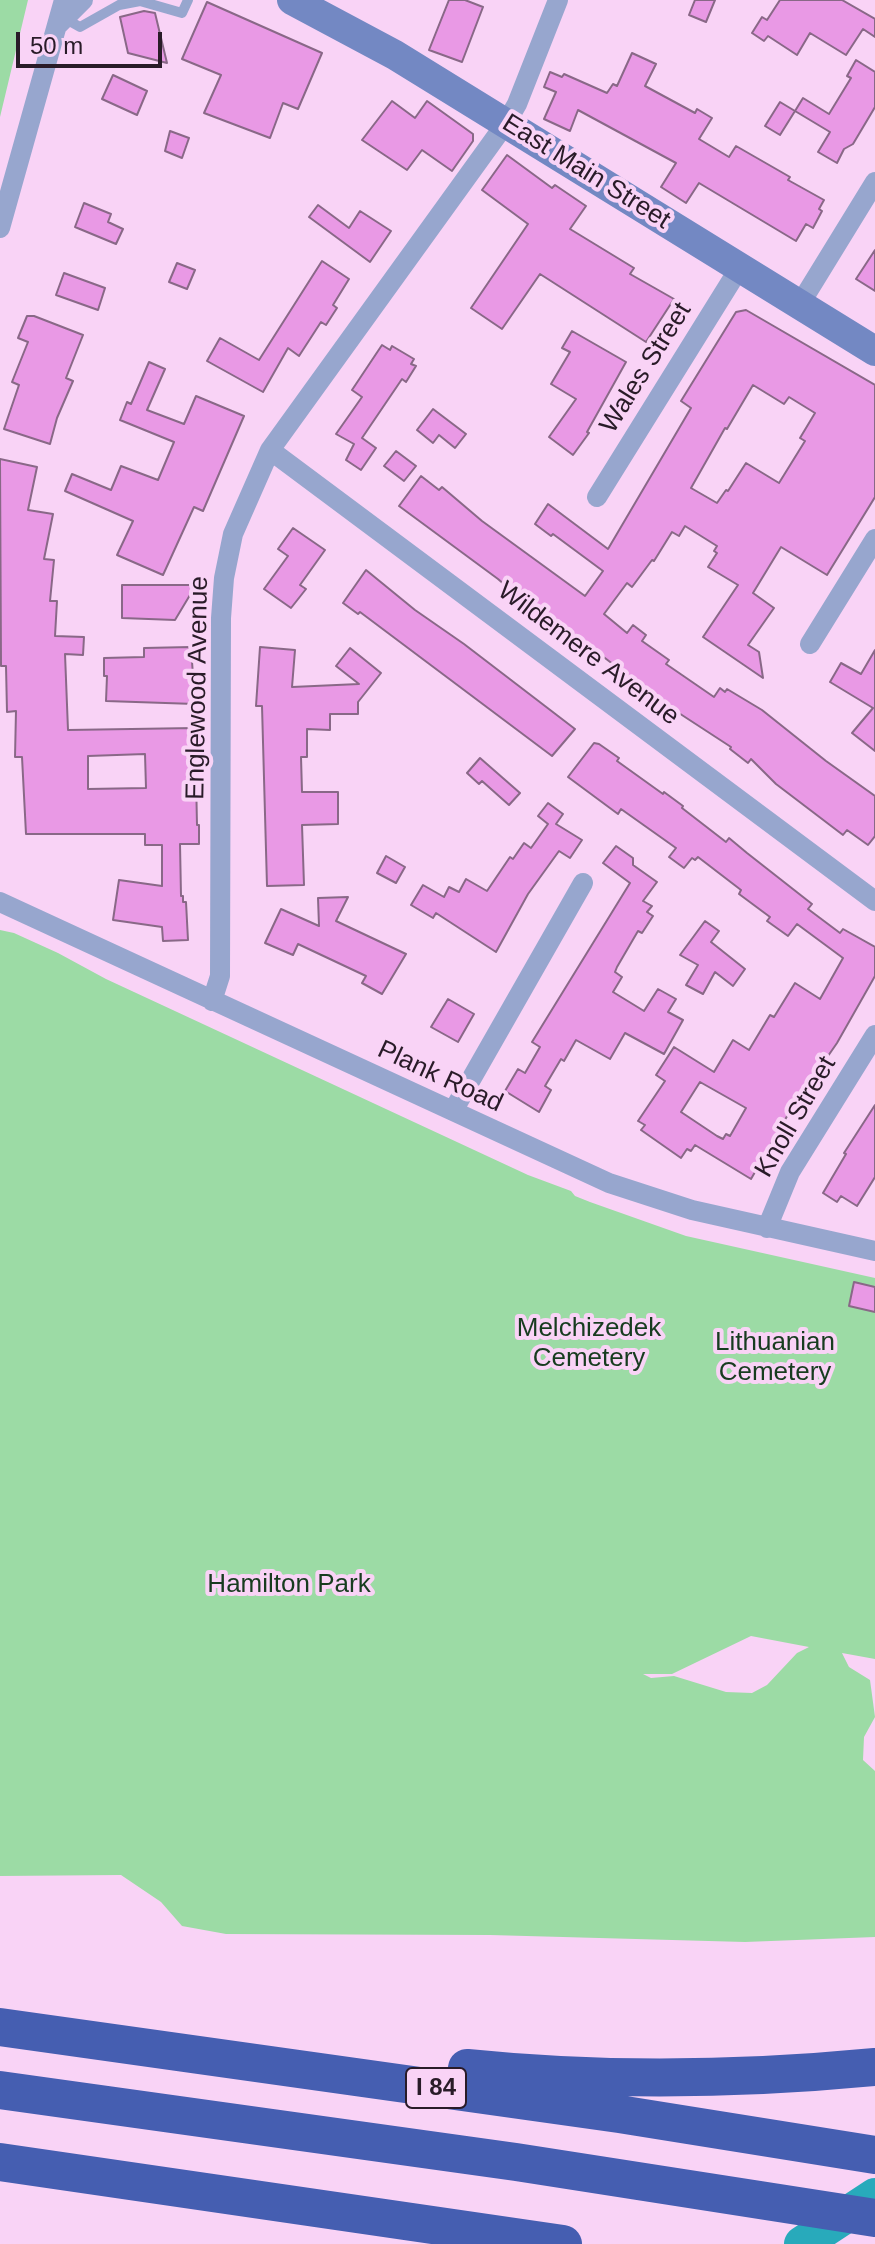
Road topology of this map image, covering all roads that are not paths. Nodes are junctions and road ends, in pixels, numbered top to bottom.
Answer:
1 (49, 0) edge
2 (83, 0) edge
3 (188, 0) edge
4 (292, 0) edge
5 (558, 0) edge
6 (115, 3) edge
7 (328, 8) edge
8 (61, 15) edge
9 (506, 123) junction
10 (875, 182) edge
11 (0, 228) edge
12 (740, 267) junction
13 (800, 304) junction
14 (875, 351) edge
15 (270, 450) junction
16 (597, 497) dead end
17 (875, 539) edge
18 (810, 644) dead end
19 (583, 883) dead end
20 (875, 901) edge
21 (0, 902) edge
22 (212, 1001) junction
23 (875, 1035) edge
24 (453, 1111) junction
25 (767, 1228) junction
26 (875, 1251) edge
27 (0, 2027) edge
28 (875, 2067) edge
29 (309, 2070) junction
30 (0, 2090) edge
31 (874, 2155) edge
32 (0, 2162) edge
33 (875, 2218) edge
34 (563, 2244) edge

1 - 8 street
2 - 8 street
3 - 6 lane
4 - 7 main road, East Main Street
5 - 9 street, Englewood Avenue
6 - 8 lane
7 - 9 main road, East Main Street
8 - 11 street
9 - 12 main road, East Main Street
9 - 15 street, Englewood Avenue
10 - 13 street
12 - 13 main road, East Main Street
12 - 16 street, Wales Street
13 - 14 main road, East Main Street
15 - 20 street, Wildemere Avenue
15 - 22 street, Englewood Avenue
17 - 18 street
19 - 24 street
21 - 22 street, Plank Road
22 - 24 street, Plank Road
23 - 25 street, Knoll Street
24 - 25 street, Plank Road
25 - 26 street, Plank Road
27 - 29 highway, I 84
28 - 29 highway
29 - 31 highway, I 84
30 - 33 highway, I 84
32 - 34 highway

